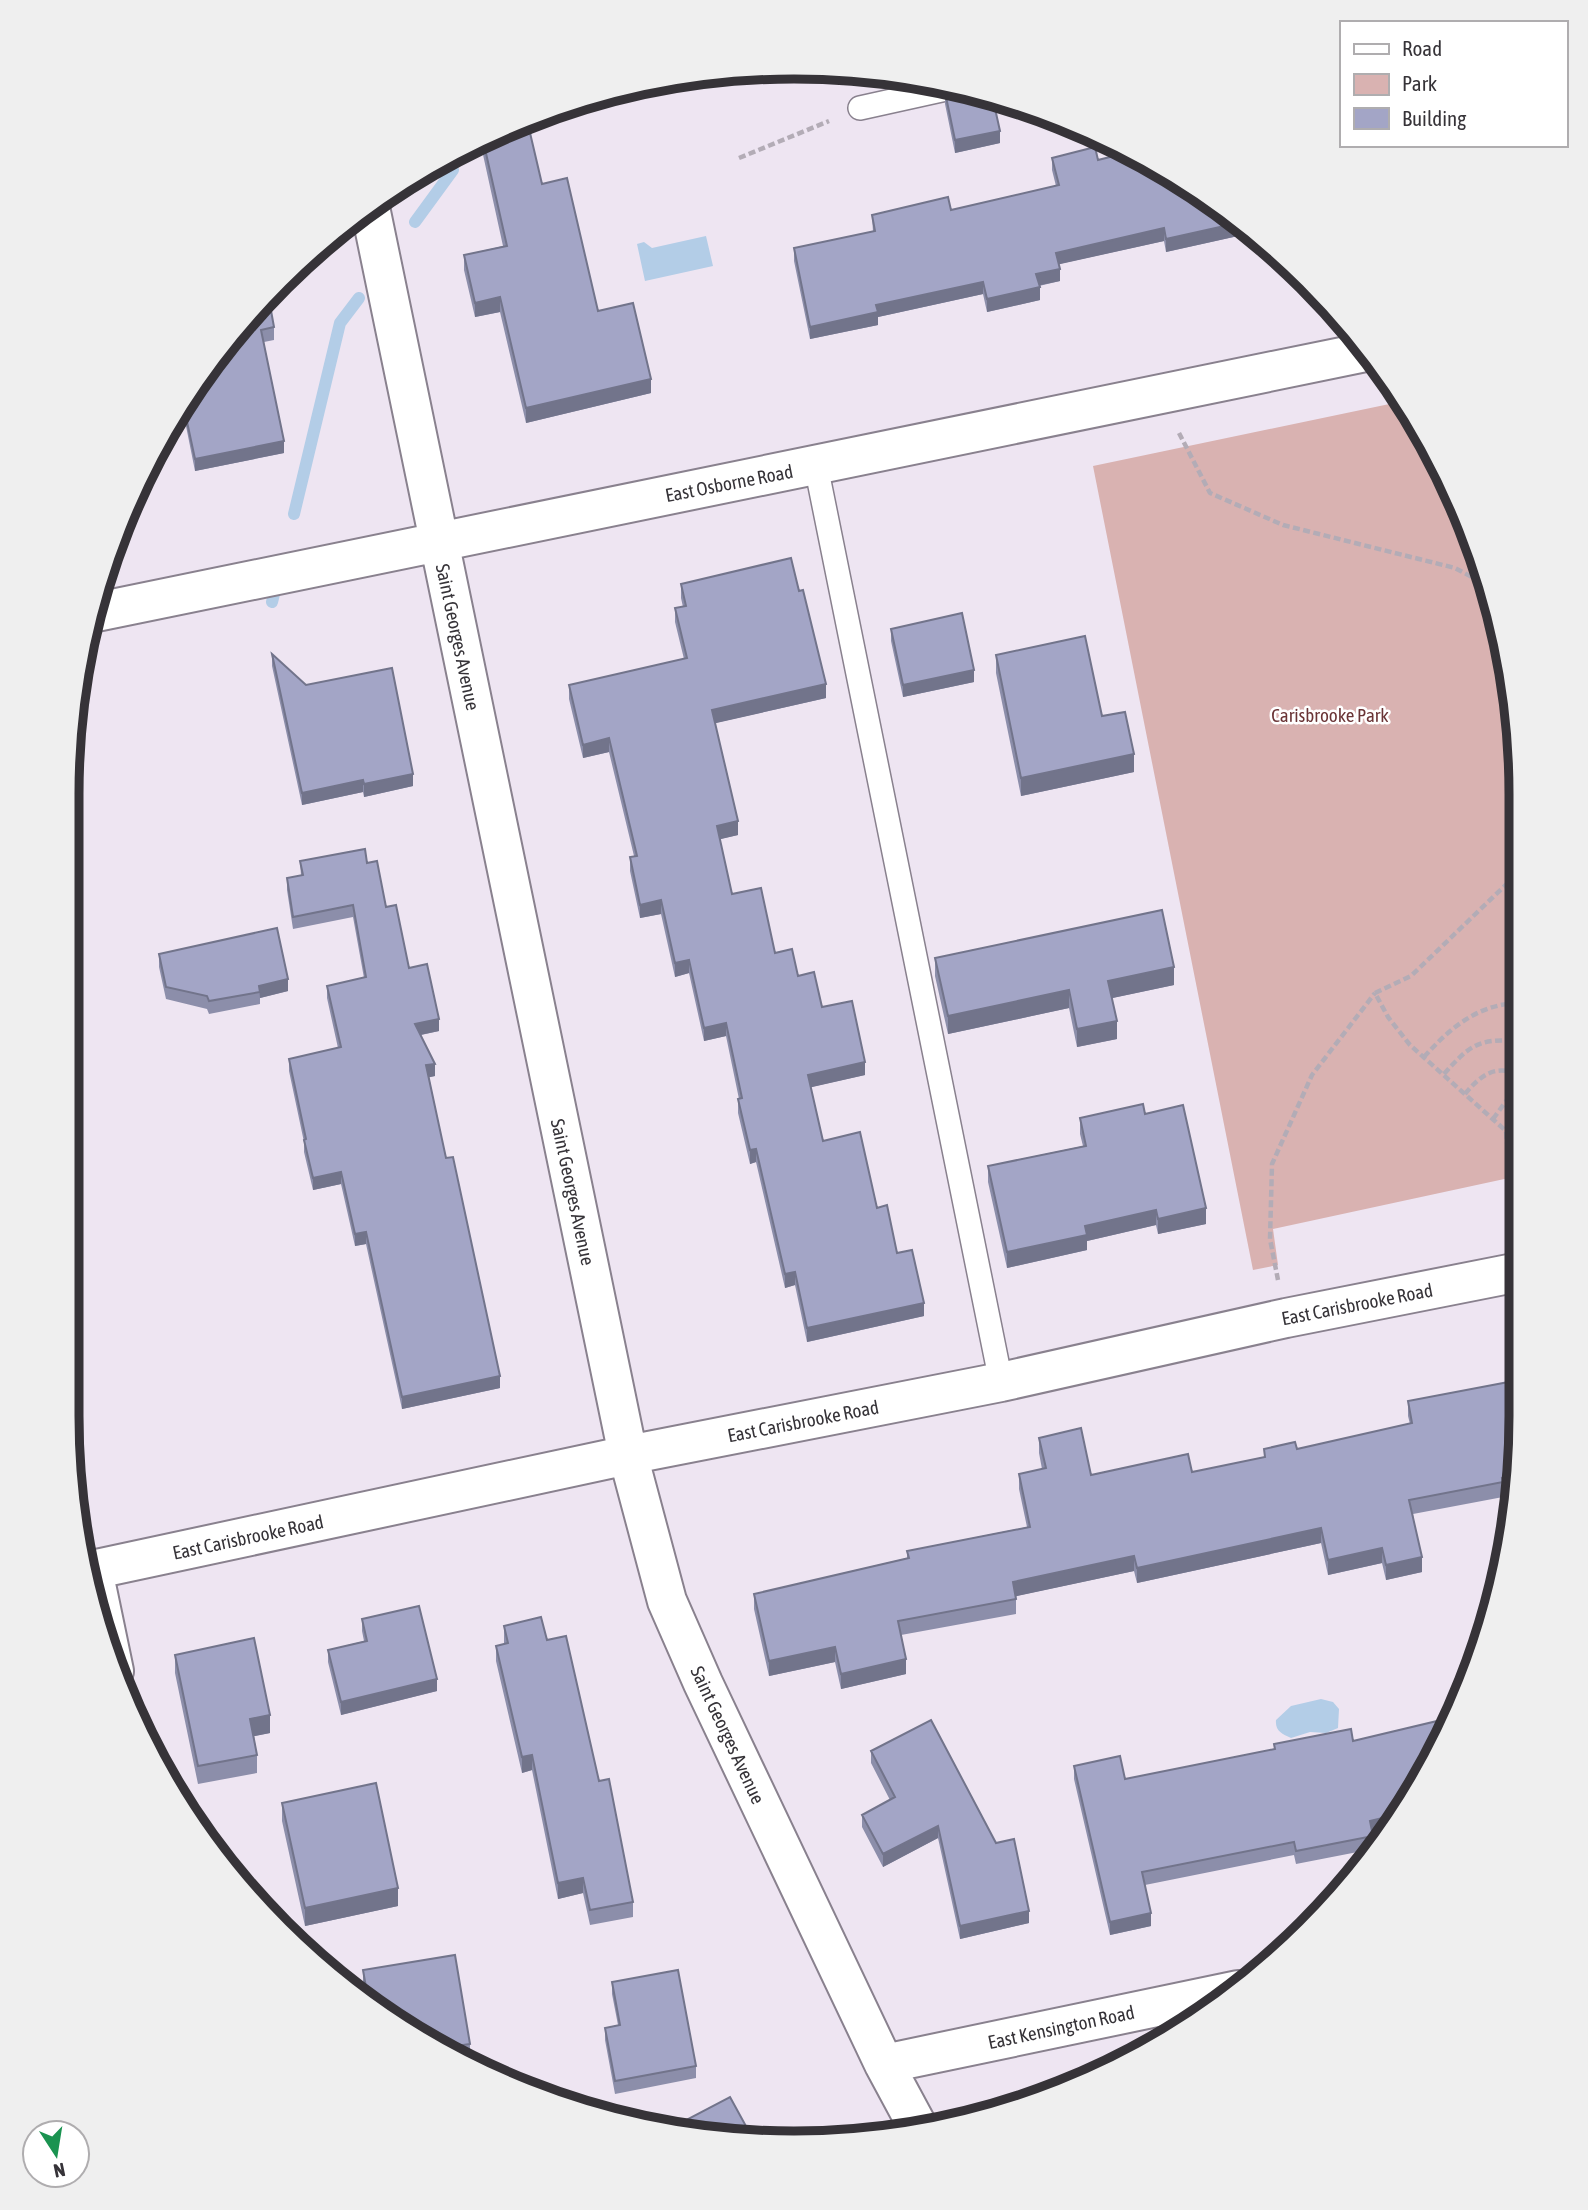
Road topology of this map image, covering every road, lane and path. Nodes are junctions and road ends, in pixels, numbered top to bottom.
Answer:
1 (933, 92) edge
2 (860, 108) joint
3 (739, 158) dead end
4 (372, 217) edge
5 (1357, 354) edge
6 (1161, 394) junction
7 (816, 466) junction
8 (438, 542) junction
9 (1476, 579) edge
10 (103, 610) edge
11 (1509, 882) edge
12 (1376, 993) junction
13 (1509, 1004) edge
14 (1509, 1040) edge
15 (1424, 1057) junction
16 (1509, 1073) edge
17 (1444, 1074) junction
18 (1465, 1094) junction
19 (1509, 1097) edge
20 (1493, 1119) junction
21 (1509, 1164) edge
22 (1509, 1274) edge
23 (1286, 1318) junction
24 (1002, 1382) junction
25 (628, 1455) junction
26 (95, 1570) edge
27 (1212, 1995) edge
28 (884, 2064) junction
29 (915, 2121) edge

1 - 2 lane
2 - 3 path
4 - 8 street, Saint Georges Avenue
5 - 6 street, East Osborne Road
6 - 7 street, East Osborne Road
6 - 9 path
7 - 8 street, East Osborne Road
7 - 24 lane
8 - 10 street, East Osborne Road
8 - 25 street, Saint Georges Avenue
11 - 12 path
12 - 15 path
12 - 23 path
13 - 15 path
14 - 17 path
15 - 17 path
16 - 18 path
17 - 18 path
18 - 20 path
19 - 20 path
20 - 21 path
22 - 23 street, East Carisbrooke Road
23 - 24 street, East Carisbrooke Road
24 - 25 street, East Carisbrooke Road
25 - 26 street, East Carisbrooke Road
25 - 28 street, Saint Georges Avenue
27 - 28 street, East Kensington Road
28 - 29 street, Saint Georges Avenue

